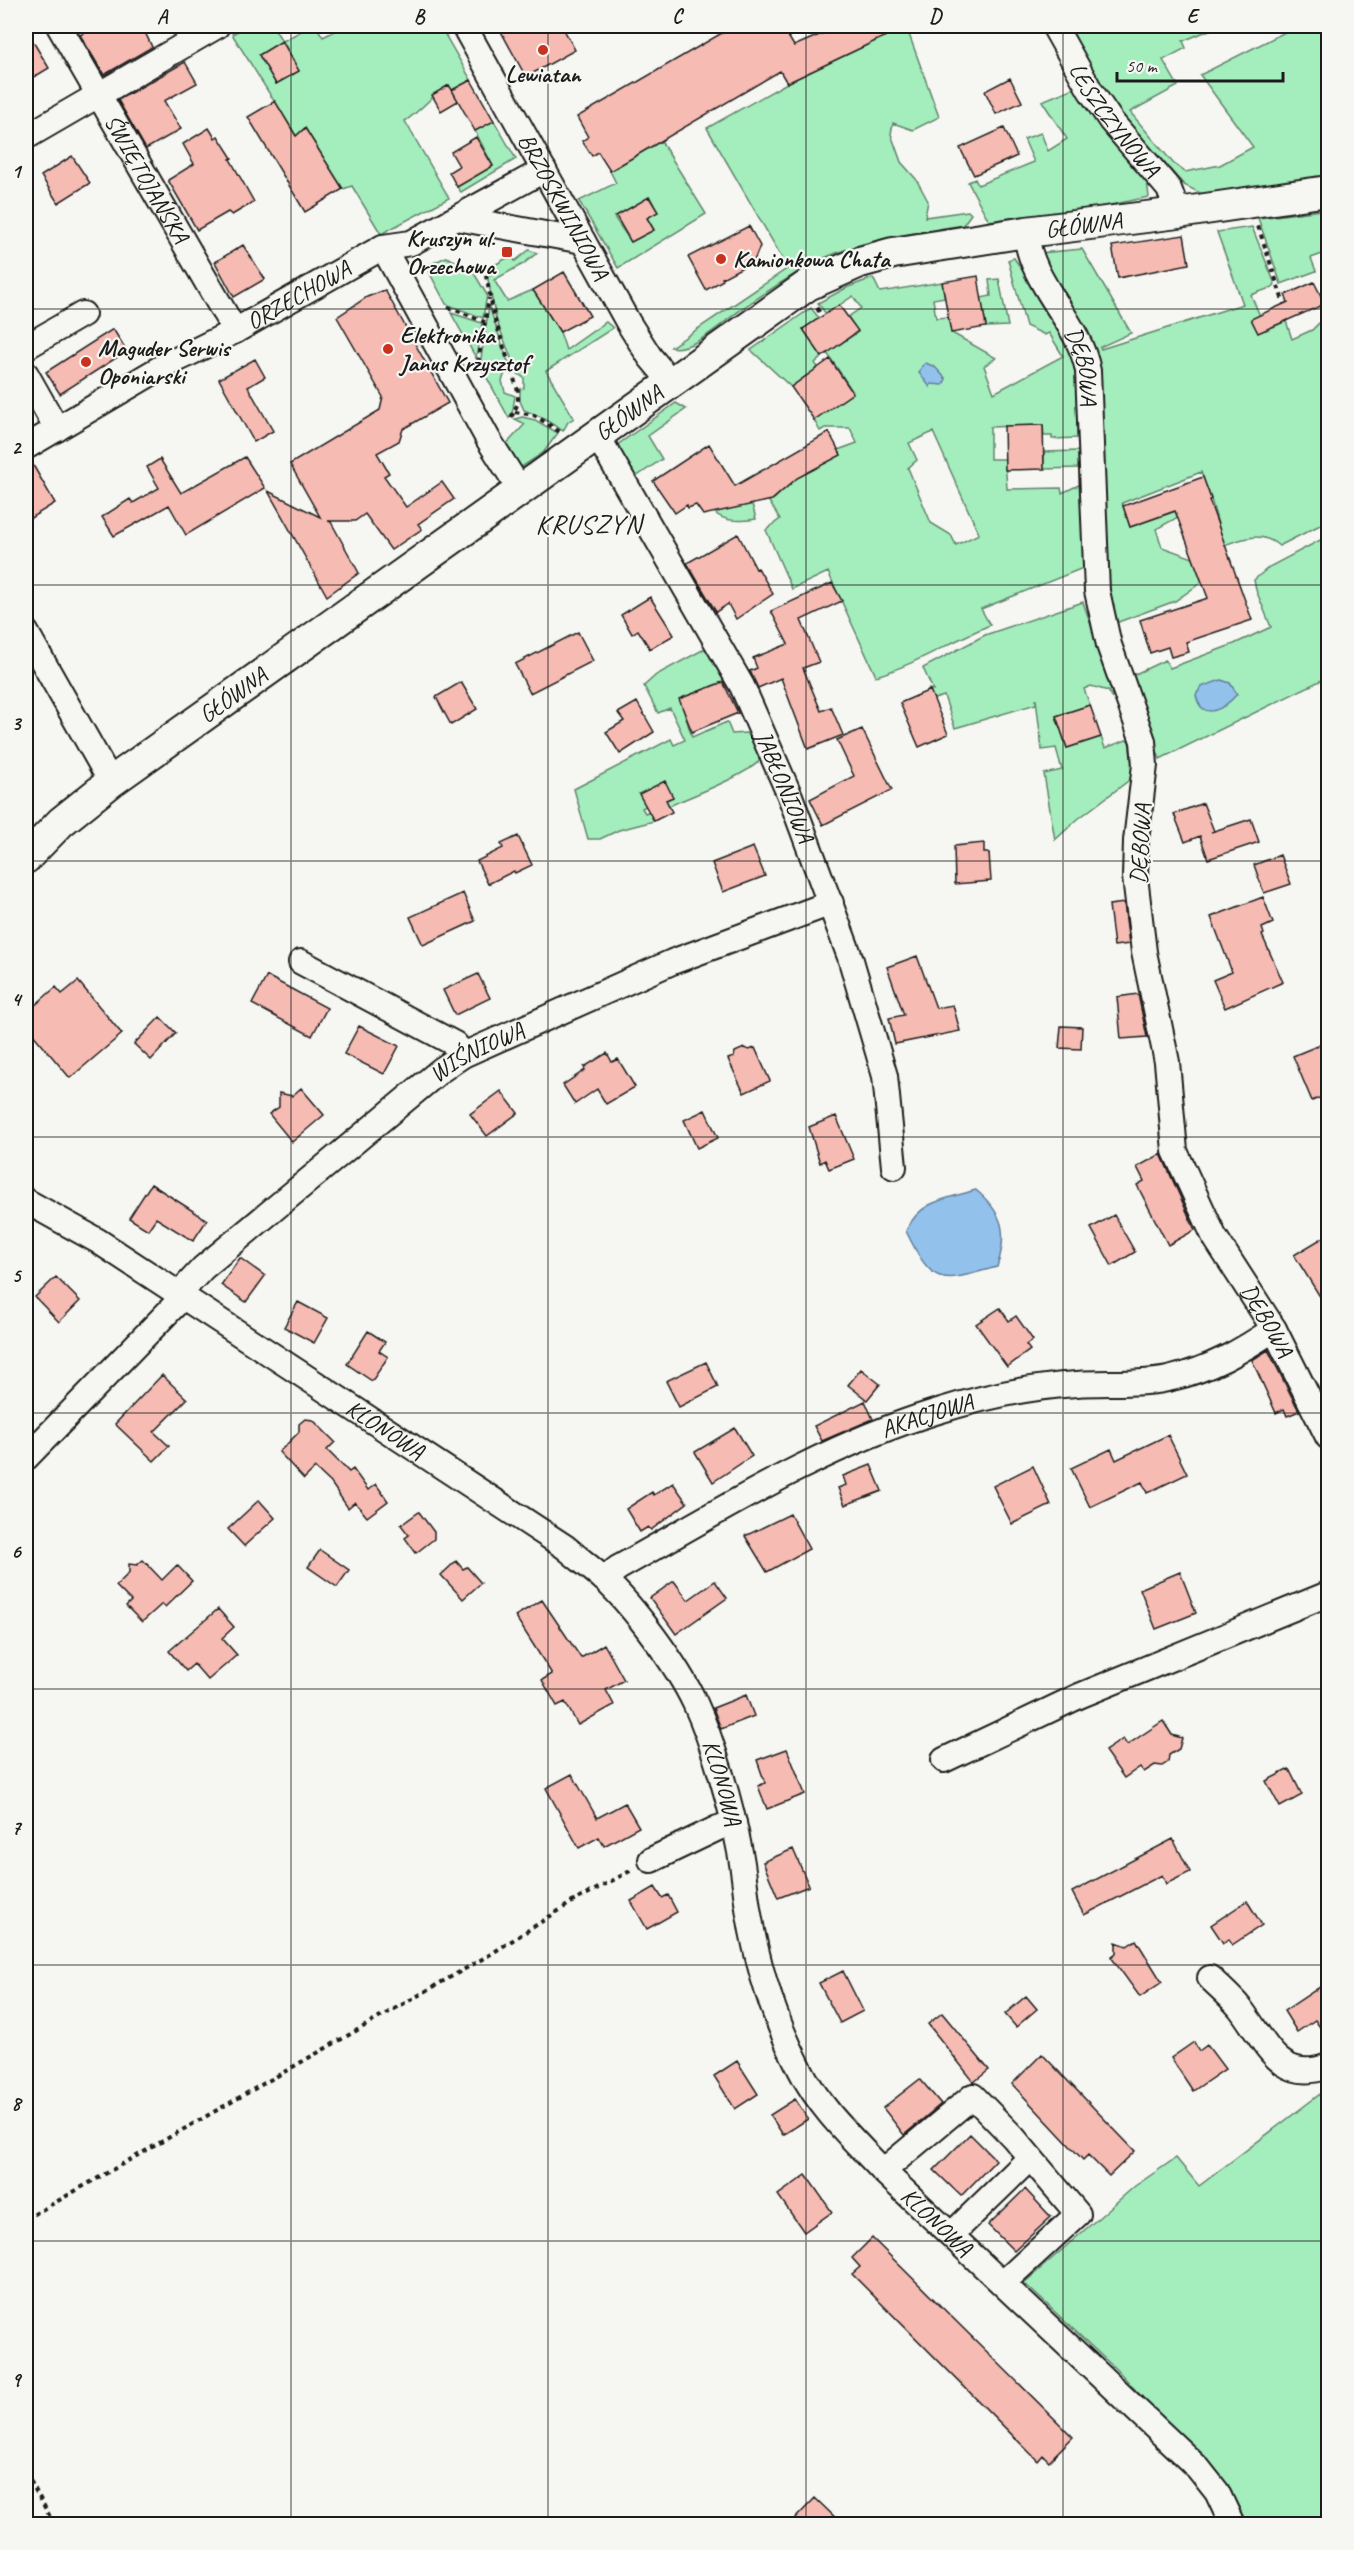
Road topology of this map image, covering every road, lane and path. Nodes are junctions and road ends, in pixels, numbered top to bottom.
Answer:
1 (59, 26) edge
2 (217, 26) edge
3 (464, 26) edge
4 (1054, 26) edge
5 (97, 94) junction
6 (26, 137) edge
7 (544, 170) junction
8 (1329, 191) edge
9 (1178, 213) junction
10 (1257, 216) dead end
11 (457, 218) junction
12 (1026, 232) junction
13 (583, 241) junction
14 (382, 248) junction
15 (484, 266) dead end
16 (489, 295) junction
17 (1284, 304) dead end
18 (448, 307) dead end
19 (83, 314) dead end
20 (485, 322) junction
21 (235, 331) junction
22 (26, 347) edge
23 (478, 362) dead end
24 (26, 374) edge
25 (671, 381) junction
26 (515, 412) junction
27 (510, 420) dead end
28 (57, 429) junction
29 (562, 434) dead end
30 (597, 435) junction
31 (26, 447) edge
32 (521, 491) junction
33 (26, 632) edge
34 (111, 782) junction
35 (26, 858) edge
36 (831, 903) junction
37 (301, 962) dead end
38 (463, 1055) junction
39 (894, 1167) dead end
40 (26, 1201) edge
41 (181, 1295) junction
42 (1274, 1329) junction
43 (1329, 1437) edge
44 (26, 1458) edge
45 (604, 1579) junction
46 (1329, 1593) edge
47 (945, 1760) dead end
48 (734, 1823) junction
49 (651, 1860) joint
50 (1210, 1978) dead end
51 (1329, 2066) edge
52 (1030, 2158) junction
53 (884, 2171) junction
54 (26, 2219) edge
55 (952, 2234) junction
56 (1003, 2283) junction
57 (26, 2472) edge
58 (54, 2524) edge
59 (1232, 2524) edge

1 - 5 street, ŚWIĘTOJAŃSKA
2 - 5 street
3 - 7 street, BRZOSKWINIOWA
4 - 9 street, LESZCZYNOWA
5 - 6 street
5 - 21 street, ŚWIĘTOJAŃSKA
7 - 11 street, ORZECHOWA
7 - 13 street, BRZOSKWINIOWA
8 - 9 main road, GŁÓWNA
9 - 12 main road, GŁÓWNA
10 - 17 path
11 - 13 street
11 - 14 street, ORZECHOWA
12 - 25 main road, GŁÓWNA
12 - 42 street, DĘBOWA
13 - 25 street, BRZOSKWINIOWA
14 - 21 street, ORZECHOWA
14 - 32 street
15 - 16 path
16 - 20 path
16 - 26 path
18 - 20 path
19 - 22 street
20 - 23 path
21 - 28 street, ORZECHOWA
24 - 28 street
25 - 30 main road, GŁÓWNA
26 - 27 path
26 - 29 path
28 - 31 street, ORZECHOWA
30 - 32 main road, GŁÓWNA
30 - 36 street, JABŁONIOWA
32 - 34 main road, GŁÓWNA
33 - 34 street
34 - 35 main road, GŁÓWNA
36 - 38 street, WIŚNIOWA
36 - 39 street, JABŁONIOWA
37 - 38 street
38 - 41 street, WIŚNIOWA
40 - 41 street, KLONOWA
41 - 44 street, WIŚNIOWA
41 - 45 street, KLONOWA
42 - 43 street, DĘBOWA
42 - 45 street, AKACJOWA
45 - 48 street, KLONOWA
46 - 47 street
48 - 49 street
48 - 53 street, KLONOWA
49 - 54 path
50 - 51 street
52 - 53 street
52 - 55 street
52 - 56 street
53 - 55 street, KLONOWA
55 - 56 street, KLONOWA
56 - 59 street, KLONOWA
57 - 58 path

